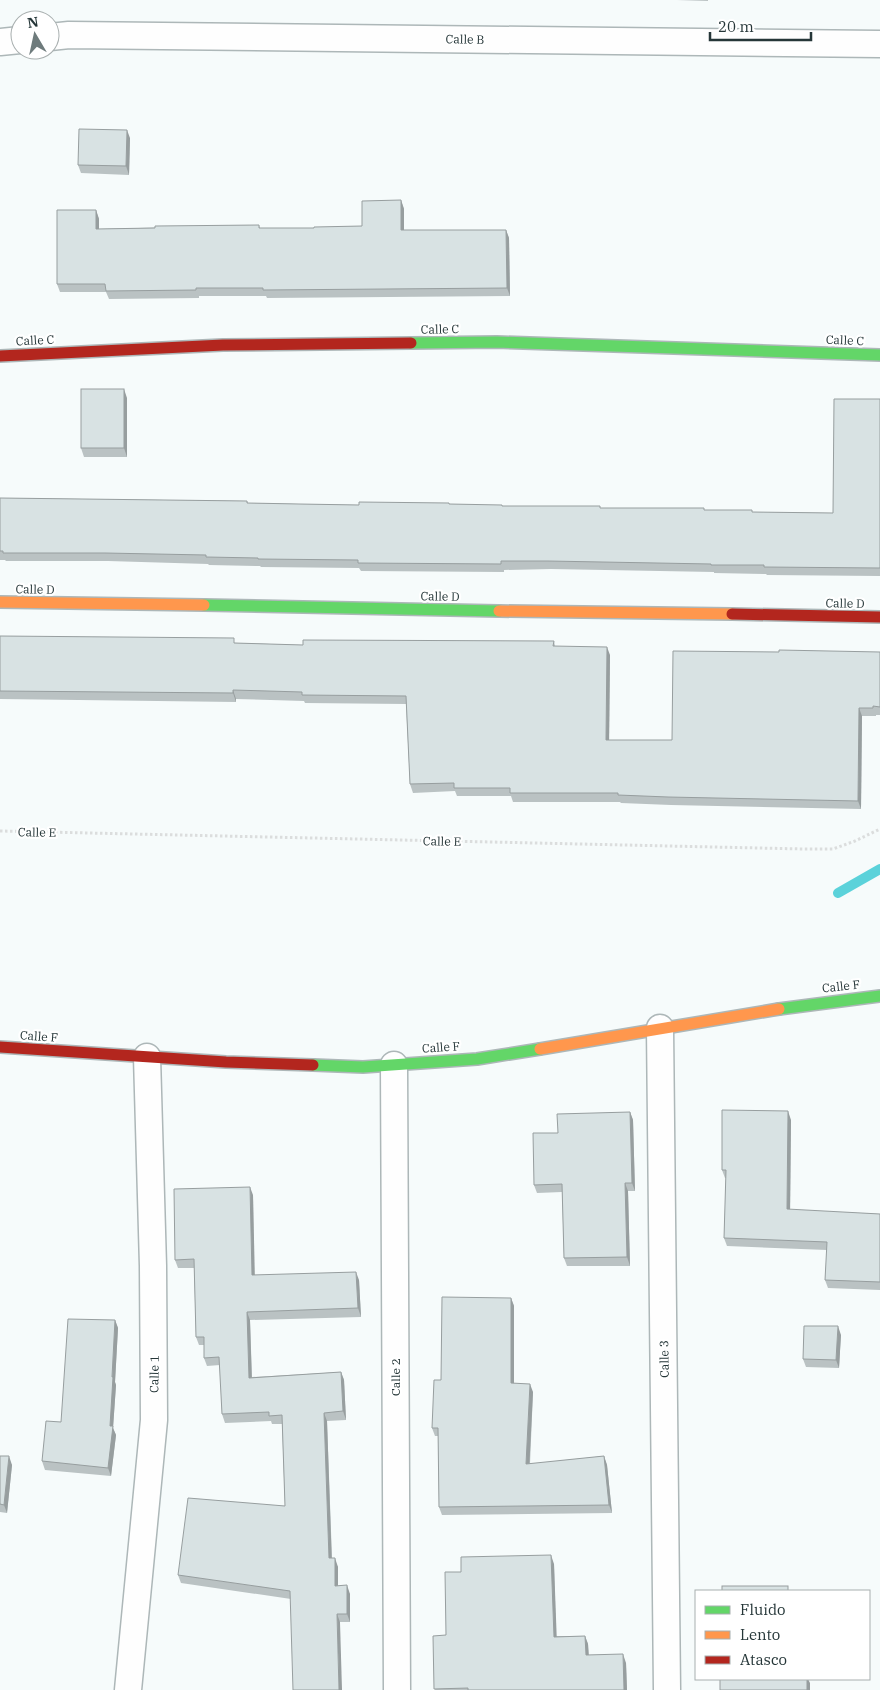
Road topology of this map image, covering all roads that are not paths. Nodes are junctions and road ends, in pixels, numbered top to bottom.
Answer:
1 (60, 36) edge
2 (880, 44) edge
3 (880, 355) edge
4 (0, 356) edge
5 (0, 602) edge
6 (880, 618) edge
7 (880, 996) edge
8 (660, 1028) junction
9 (0, 1047) edge
10 (147, 1057) junction
11 (394, 1065) junction
12 (128, 1690) edge
13 (397, 1690) edge
14 (667, 1690) edge

1 - 2 street, Calle B
3 - 4 street, Calle C
5 - 6 street, Calle D
7 - 8 street, Calle F
8 - 11 street, Calle F
8 - 14 street, Calle 3
9 - 10 street, Calle F
10 - 11 street, Calle F
10 - 12 street, Calle 1
11 - 13 street, Calle 2

